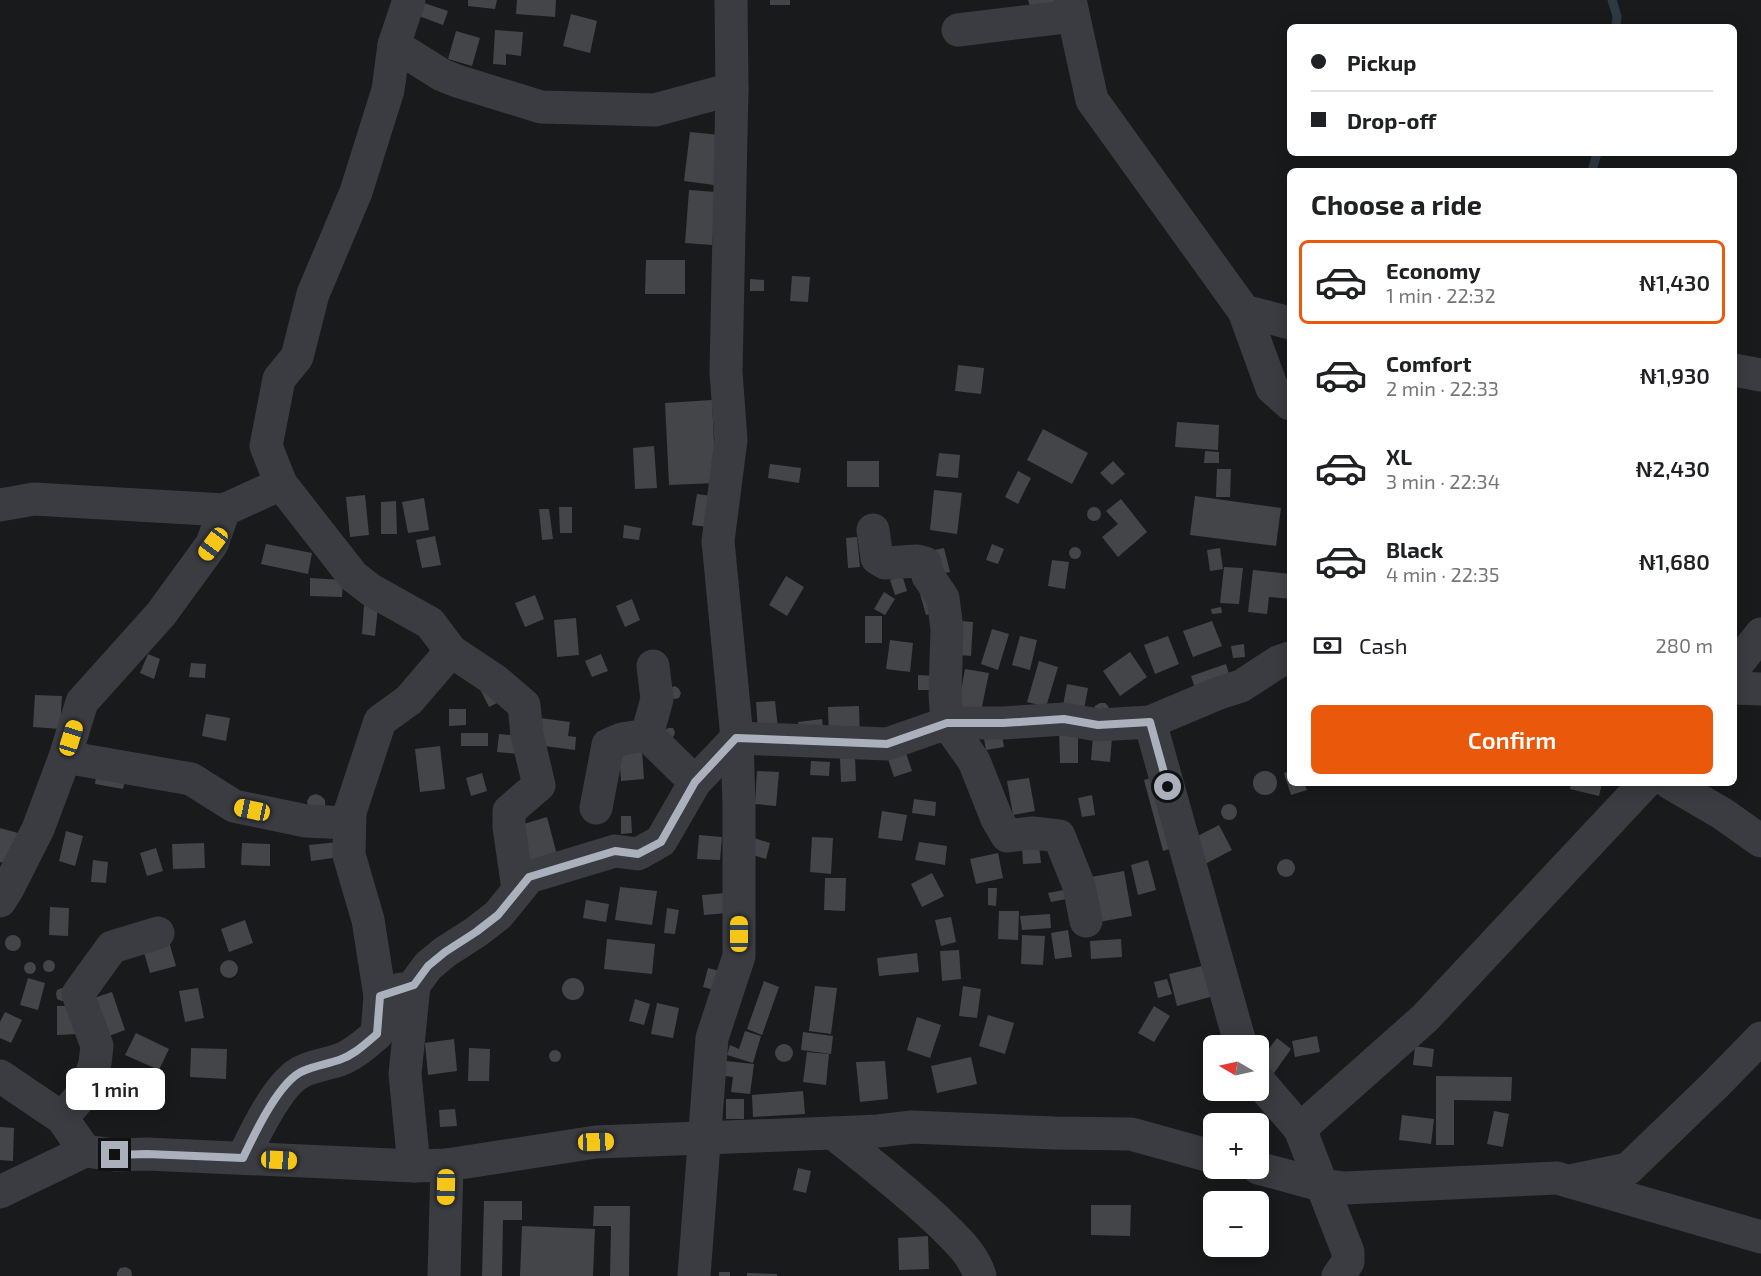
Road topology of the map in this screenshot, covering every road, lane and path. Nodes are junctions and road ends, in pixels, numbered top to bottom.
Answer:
1 (409, 0) edge
2 (731, 0) edge
3 (1072, 8) edge
4 (958, 30) dead end
5 (394, 45) junction
6 (732, 89) junction
7 (1244, 311) junction
8 (1287, 322) edge
9 (1737, 371) edge
10 (1761, 375) edge
11 (1287, 401) edge
12 (281, 484) junction
13 (0, 505) edge
14 (224, 510) junction
15 (873, 530) dead end
16 (1761, 634) edge
17 (451, 651) junction
18 (1287, 659) edge
19 (1737, 664) edge
20 (653, 666) dead end
21 (1737, 688) edge
22 (1761, 689) edge
23 (1150, 722) junction
24 (947, 723) junction
25 (647, 735) junction
26 (736, 738) junction
27 (65, 757) junction
28 (695, 782) junction
29 (1642, 786) edge
30 (1675, 786) edge
31 (596, 808) dead end
32 (350, 823) junction
33 (1761, 841) edge
34 (518, 889) junction
35 (0, 901) edge
36 (1086, 921) dead end
37 (158, 933) dead end
38 (414, 985) junction
39 (380, 996) junction
40 (1238, 1035) edge
41 (1761, 1038) edge
42 (0, 1076) edge
43 (1269, 1093) edge
44 (62, 1118) junction
45 (1300, 1129) junction
46 (833, 1133) junction
47 (704, 1137) junction
48 (85, 1151) junction
49 (1203, 1154) edge
50 (243, 1158) junction
51 (447, 1165) junction
52 (414, 1166) junction
53 (1269, 1171) edge
54 (1570, 1181) junction
55 (1321, 1185) junction
56 (0, 1192) edge
57 (1761, 1237) edge
58 (444, 1276) edge
59 (694, 1276) edge
60 (980, 1276) edge
61 (1338, 1276) edge

1 - 5 street
2 - 6 street
3 - 4 street
3 - 7 street
5 - 6 street
5 - 12 street
6 - 26 street
7 - 8 street
7 - 11 street
9 - 10 street
12 - 14 street
12 - 17 street
13 - 14 street
14 - 27 street
15 - 24 street
16 - 19 street
17 - 32 street
17 - 34 street
18 - 23 street
20 - 25 street
21 - 22 street
23 - 24 street
23 - 40 street
24 - 26 street
24 - 36 street
25 - 28 street
25 - 31 street
26 - 28 street
26 - 47 street
27 - 32 street
27 - 35 street
28 - 34 street
29 - 45 street
30 - 33 street
32 - 39 street
34 - 38 street
37 - 44 street
38 - 39 street
38 - 52 street
39 - 50 street
41 - 54 street
42 - 44 street
43 - 45 street
44 - 48 street
45 - 55 street
46 - 47 street
46 - 49 street
46 - 60 street
47 - 51 street
47 - 59 street
48 - 50 street
48 - 56 street
50 - 52 street
51 - 52 street
51 - 58 street
53 - 55 street
54 - 55 street
54 - 57 street
55 - 61 street

